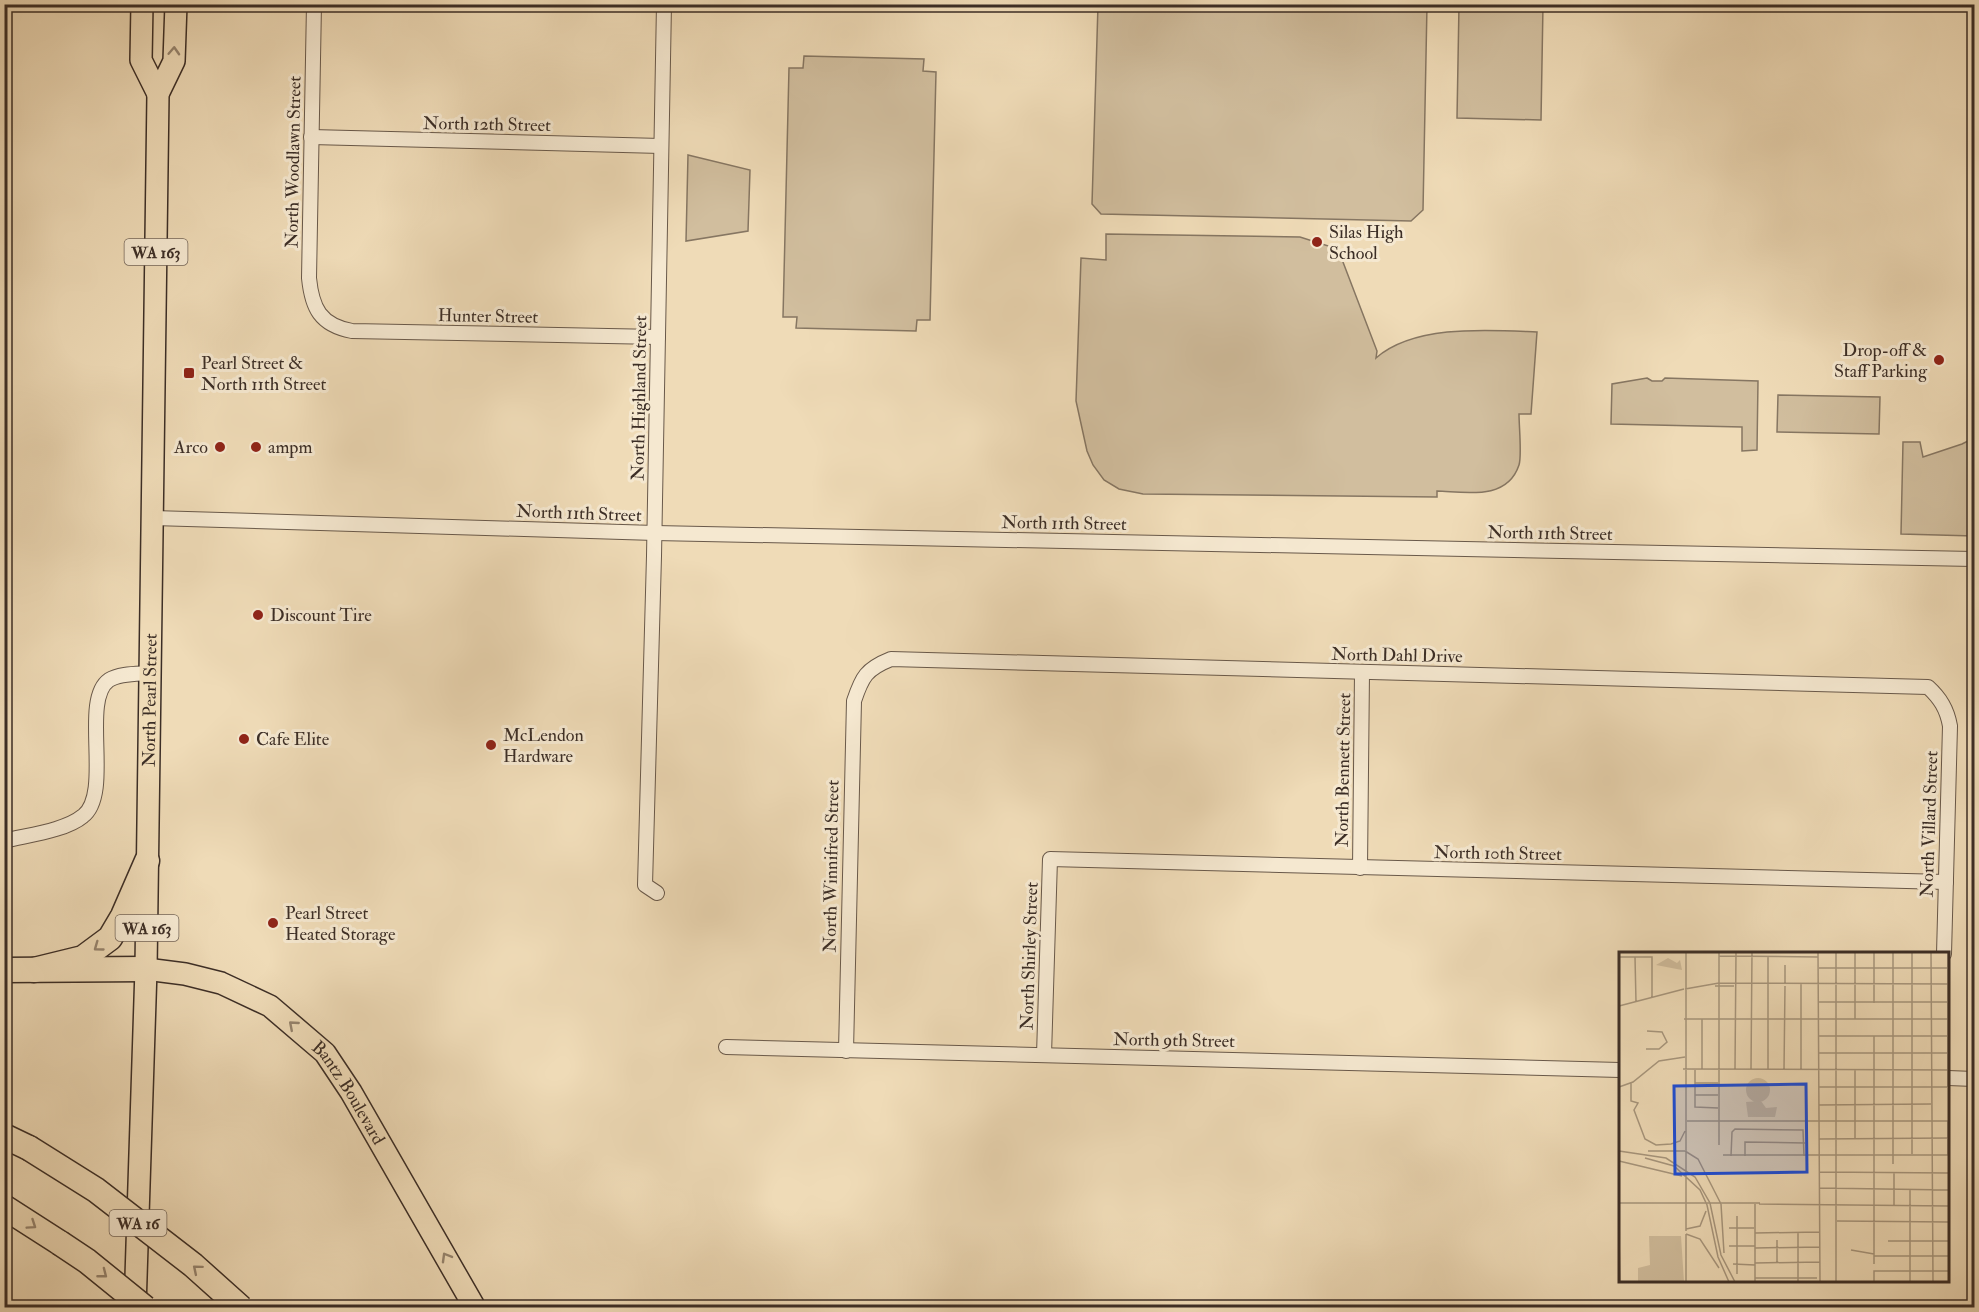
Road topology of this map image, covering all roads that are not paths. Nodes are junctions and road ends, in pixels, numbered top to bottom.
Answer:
1 (142, 4) edge
2 (176, 4) edge
3 (314, 4) edge
4 (664, 4) edge
5 (158, 94) junction
6 (311, 137) junction
7 (661, 146) junction
8 (322, 317) joint
9 (658, 337) junction
10 (153, 518) junction
11 (655, 533) junction
12 (1974, 559) edge
13 (1362, 672) junction
14 (150, 673) junction
15 (860, 684) joint
16 (1939, 697) joint
17 (4, 841) edge
18 (1050, 859) joint
19 (147, 861) junction
20 (1360, 868) junction
21 (1946, 882) junction
22 (657, 893) dead end
23 (1944, 952) edge
24 (146, 969) junction
25 (4, 970) edge
26 (34, 970) junction
27 (726, 1047) dead end
28 (846, 1051) junction
29 (1044, 1055) junction
30 (1619, 1070) edge
31 (1949, 1078) edge
32 (1974, 1079) edge
33 (4, 1136) edge
34 (4, 1207) edge
35 (135, 1308) edge
36 (145, 1308) edge
37 (241, 1308) edge
38 (475, 1308) edge

1 - 5 main road, North Pearl Street / WA 163
5 -> 2 main road, North Pearl Street / WA 163
3 - 6 street, North Woodlawn Street
4 - 7 street, North Highland Street
5 - 10 main road, North Pearl Street / WA 163
6 - 7 street, North 12th Street
6 - 8 street, North Woodlawn Street
7 - 9 street, North Highland Street
8 - 9 street, Hunter Street
9 - 11 street, North Highland Street
10 - 11 street, North 11th Street
10 - 14 main road, North Pearl Street / WA 163
11 - 12 street, North 11th Street
11 - 22 street, North Highland Street
13 - 15 street, North Dahl Drive
13 - 16 street, North Dahl Drive
13 - 20 street, North Bennett Street
14 - 17 street
14 - 19 main road, North Pearl Street / WA 163
15 - 28 street, North Winnifred Street
16 - 21 street, North Villard Street
18 - 20 street, North 10th Street
18 - 29 street, North Shirley Street
19 - 24 main road, North Pearl Street / WA 163
19 -> 26 highway
20 - 21 street, North 10th Street
21 - 23 street, North Villard Street
24 - 26 highway
24 - 35 main road, North Pearl Street / WA 163
38 -> 24 main road, Bantz Boulevard
25 - 26 highway
27 - 28 street, North 9th Street
28 - 29 street, North 9th Street
29 - 30 street, North 9th Street
31 - 32 street
37 -> 33 highway, WA 16, bridge
34 -> 36 highway, bridge

